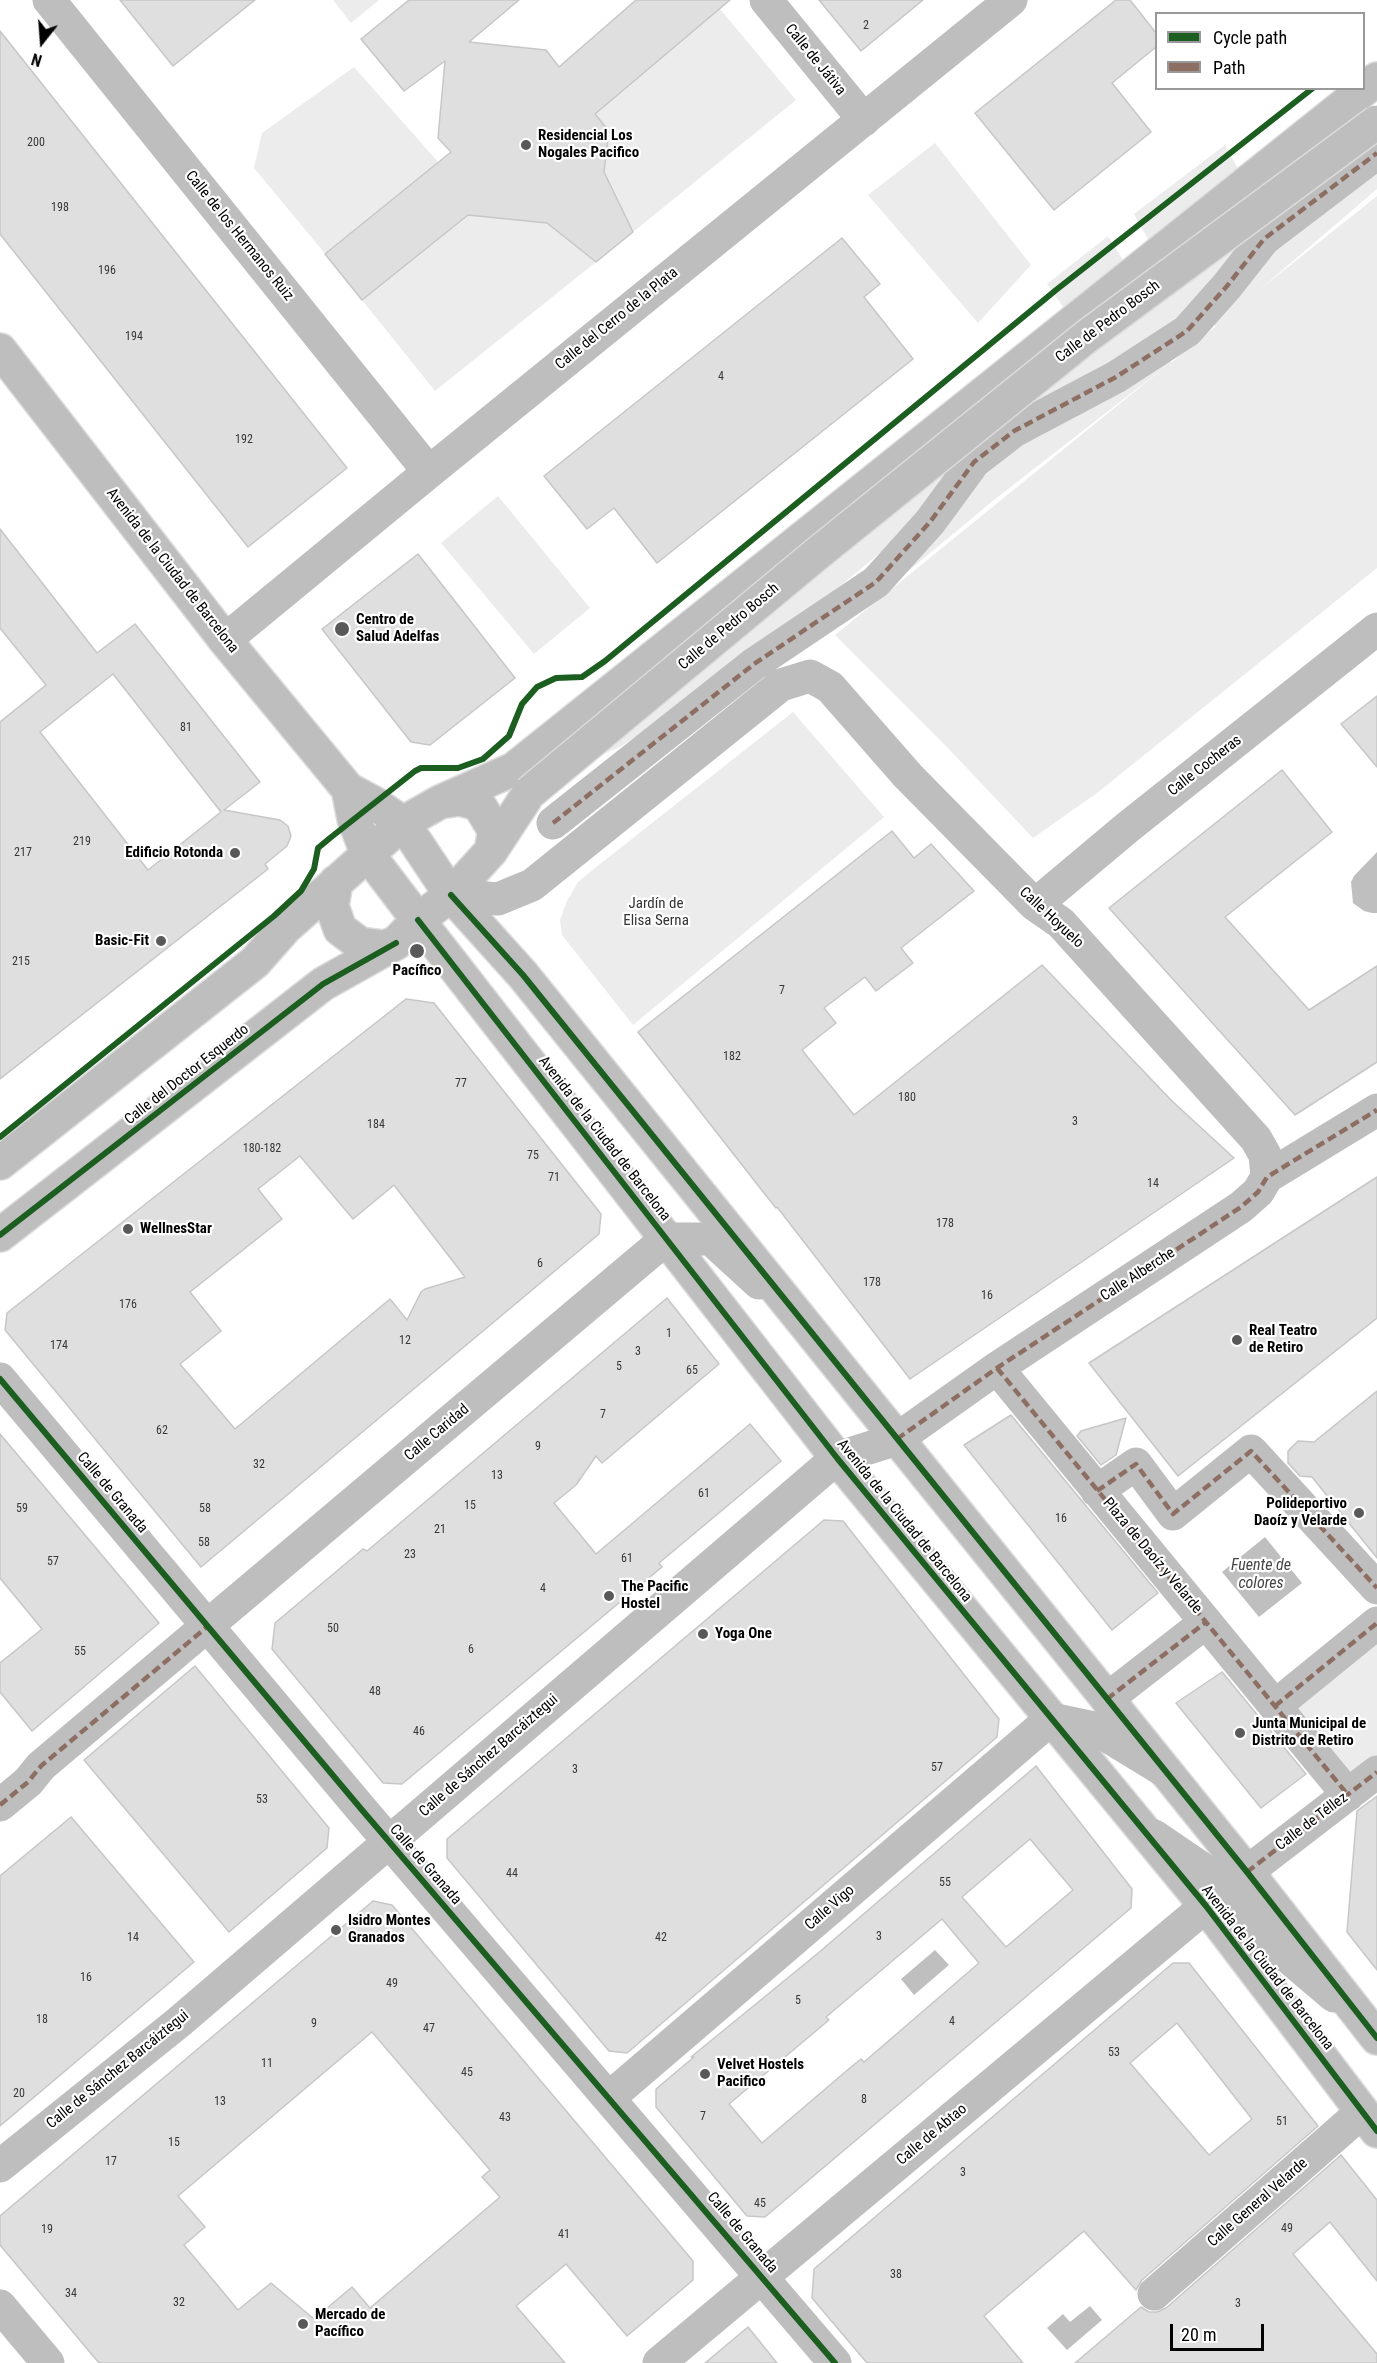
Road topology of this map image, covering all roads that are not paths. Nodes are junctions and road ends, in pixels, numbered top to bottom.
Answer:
1 (49, 0) edge
2 (766, 0) edge
3 (1011, 0) edge
4 (1377, 79) edge
5 (1365, 89) edge
6 (1364, 90) edge
7 (864, 120) junction
8 (1377, 122) edge
9 (1377, 153) edge
10 (0, 350) edge
11 (429, 472) junction
12 (1377, 629) edge
13 (225, 640) junction
14 (521, 781) junction
15 (348, 789) junction
16 (441, 802) junction
17 (403, 823) junction
18 (553, 823) dead end
19 (491, 851) junction
20 (367, 853) junction
21 (336, 882) junction
22 (451, 895) junction
23 (1035, 904) junction
24 (418, 920) junction
25 (396, 943) junction
26 (1377, 1110) edge
27 (0, 1164) edge
28 (1267, 1177) junction
29 (0, 1235) edge
30 (666, 1239) junction
31 (801, 1321) junction
32 (997, 1368) junction
33 (0, 1379) edge
34 (897, 1439) junction
35 (837, 1458) junction
36 (1097, 1491) junction
37 (1377, 1588) edge
38 (1206, 1622) junction
39 (1377, 1623) edge
40 (208, 1626) junction
41 (1107, 1699) junction
42 (1275, 1706) junction
43 (1051, 1719) junction
44 (1165, 1772) junction
45 (1377, 1772) edge
46 (1348, 1795) junction
47 (0, 1805) edge
48 (1140, 1827) junction
49 (389, 1841) junction
50 (1254, 1882) junction
51 (1206, 1906) junction
52 (1369, 2028) edge
53 (610, 2097) junction
54 (1370, 2122) edge
55 (0, 2166) edge
56 (763, 2277) junction
57 (1154, 2294) dead end
58 (0, 2306) edge
59 (48, 2363) edge
60 (659, 2363) edge
61 (835, 2363) edge

1 - 11 street, Calle de los Hermanos Ruiz
2 - 7 street, Calle de Játiva
3 - 7 street, Calle del Cerro de la Plata
4 - 5 street, Calle de Pedro Bosch
6 - 14 street, Calle de Pedro Bosch
7 - 11 street, Calle del Cerro de la Plata
8 - 14 street, Calle de Pedro Bosch, bridge
9 - 18 street
10 - 13 street, Avenida de la Ciudad de Barcelona
11 - 13 street, Calle del Cerro de la Plata
12 - 23 street, Calle Cocheras
13 - 15 street, Avenida de la Ciudad de Barcelona
14 - 16 street, Calle de Pedro Bosch
14 - 19 street, Calle de Pedro Bosch
15 - 17 street, Avenida de la Ciudad de Barcelona
15 - 20 street, Avenida de la Ciudad de Barcelona
16 - 17 street, Calle de Pedro Bosch
16 - 19 street
17 - 20 street
17 - 22 street, Avenida de la Ciudad de Barcelona
19 - 22 street, Calle de Pedro Bosch
20 - 21 street
20 - 24 street, Avenida de la Ciudad de Barcelona
21 - 25 street
21 - 27 street
22 - 23 street, Calle Hoyuelo
22 - 24 street, Calle del Doctor Esquerdo
22 - 31 street, Avenida de la Ciudad de Barcelona
23 - 28 street, Calle Hoyuelo
24 - 25 street, Calle del Doctor Esquerdo
24 - 30 street, Avenida de la Ciudad de Barcelona
25 - 29 street, Calle del Doctor Esquerdo
26 - 28 street, Calle Alberche
28 - 32 street, Calle Alberche
30 - 31 street, Avenida de la Ciudad de Barcelona
30 - 35 street, Avenida de la Ciudad de Barcelona
30 - 40 street, Calle Caridad
31 - 34 street, Avenida de la Ciudad de Barcelona
32 - 34 street, Calle Alberche
32 - 36 street, Plaza de Daoíz y Velarde
33 - 40 street, Calle de Granada
34 - 35 street, Avenida de la Ciudad de Barcelona
34 - 41 street, Avenida de la Ciudad de Barcelona
35 - 43 street, Avenida de la Ciudad de Barcelona
35 - 49 street, Calle de Sánchez Barcáiztegui
36 - 37 street, Plaza de Daoíz y Velarde
36 - 38 street, Plaza de Daoíz y Velarde
38 - 41 street, Plaza de Daoíz y Velarde
38 - 42 street, Plaza de Daoíz y Velarde
39 - 42 street
40 - 47 street, Calle Caridad
40 - 49 street, Calle de Granada
41 - 44 street, Avenida de la Ciudad de Barcelona
42 - 46 street, Plaza de Daoíz y Velarde
43 - 44 street, Avenida de la Ciudad de Barcelona
43 - 48 street, Avenida de la Ciudad de Barcelona
43 - 53 street, Calle Vigo
44 - 50 street, Avenida de la Ciudad de Barcelona
45 - 46 street, Calle de Téllez
46 - 50 street, Calle de Téllez
48 - 50 street, Avenida de la Ciudad de Barcelona
48 - 51 street, Avenida de la Ciudad de Barcelona
49 - 53 street, Calle de Granada
49 - 55 street, Calle de Sánchez Barcáiztegui
50 - 52 street, Avenida de la Ciudad de Barcelona
51 - 52 street, Avenida de la Ciudad de Barcelona
51 - 54 street, Avenida de la Ciudad de Barcelona
51 - 56 street, Calle de Abtao
53 - 56 street, Calle de Granada
54 - 57 street, Calle General Velarde
56 - 60 street, Calle de Abtao
56 - 61 street, Calle de Granada
58 - 59 street

